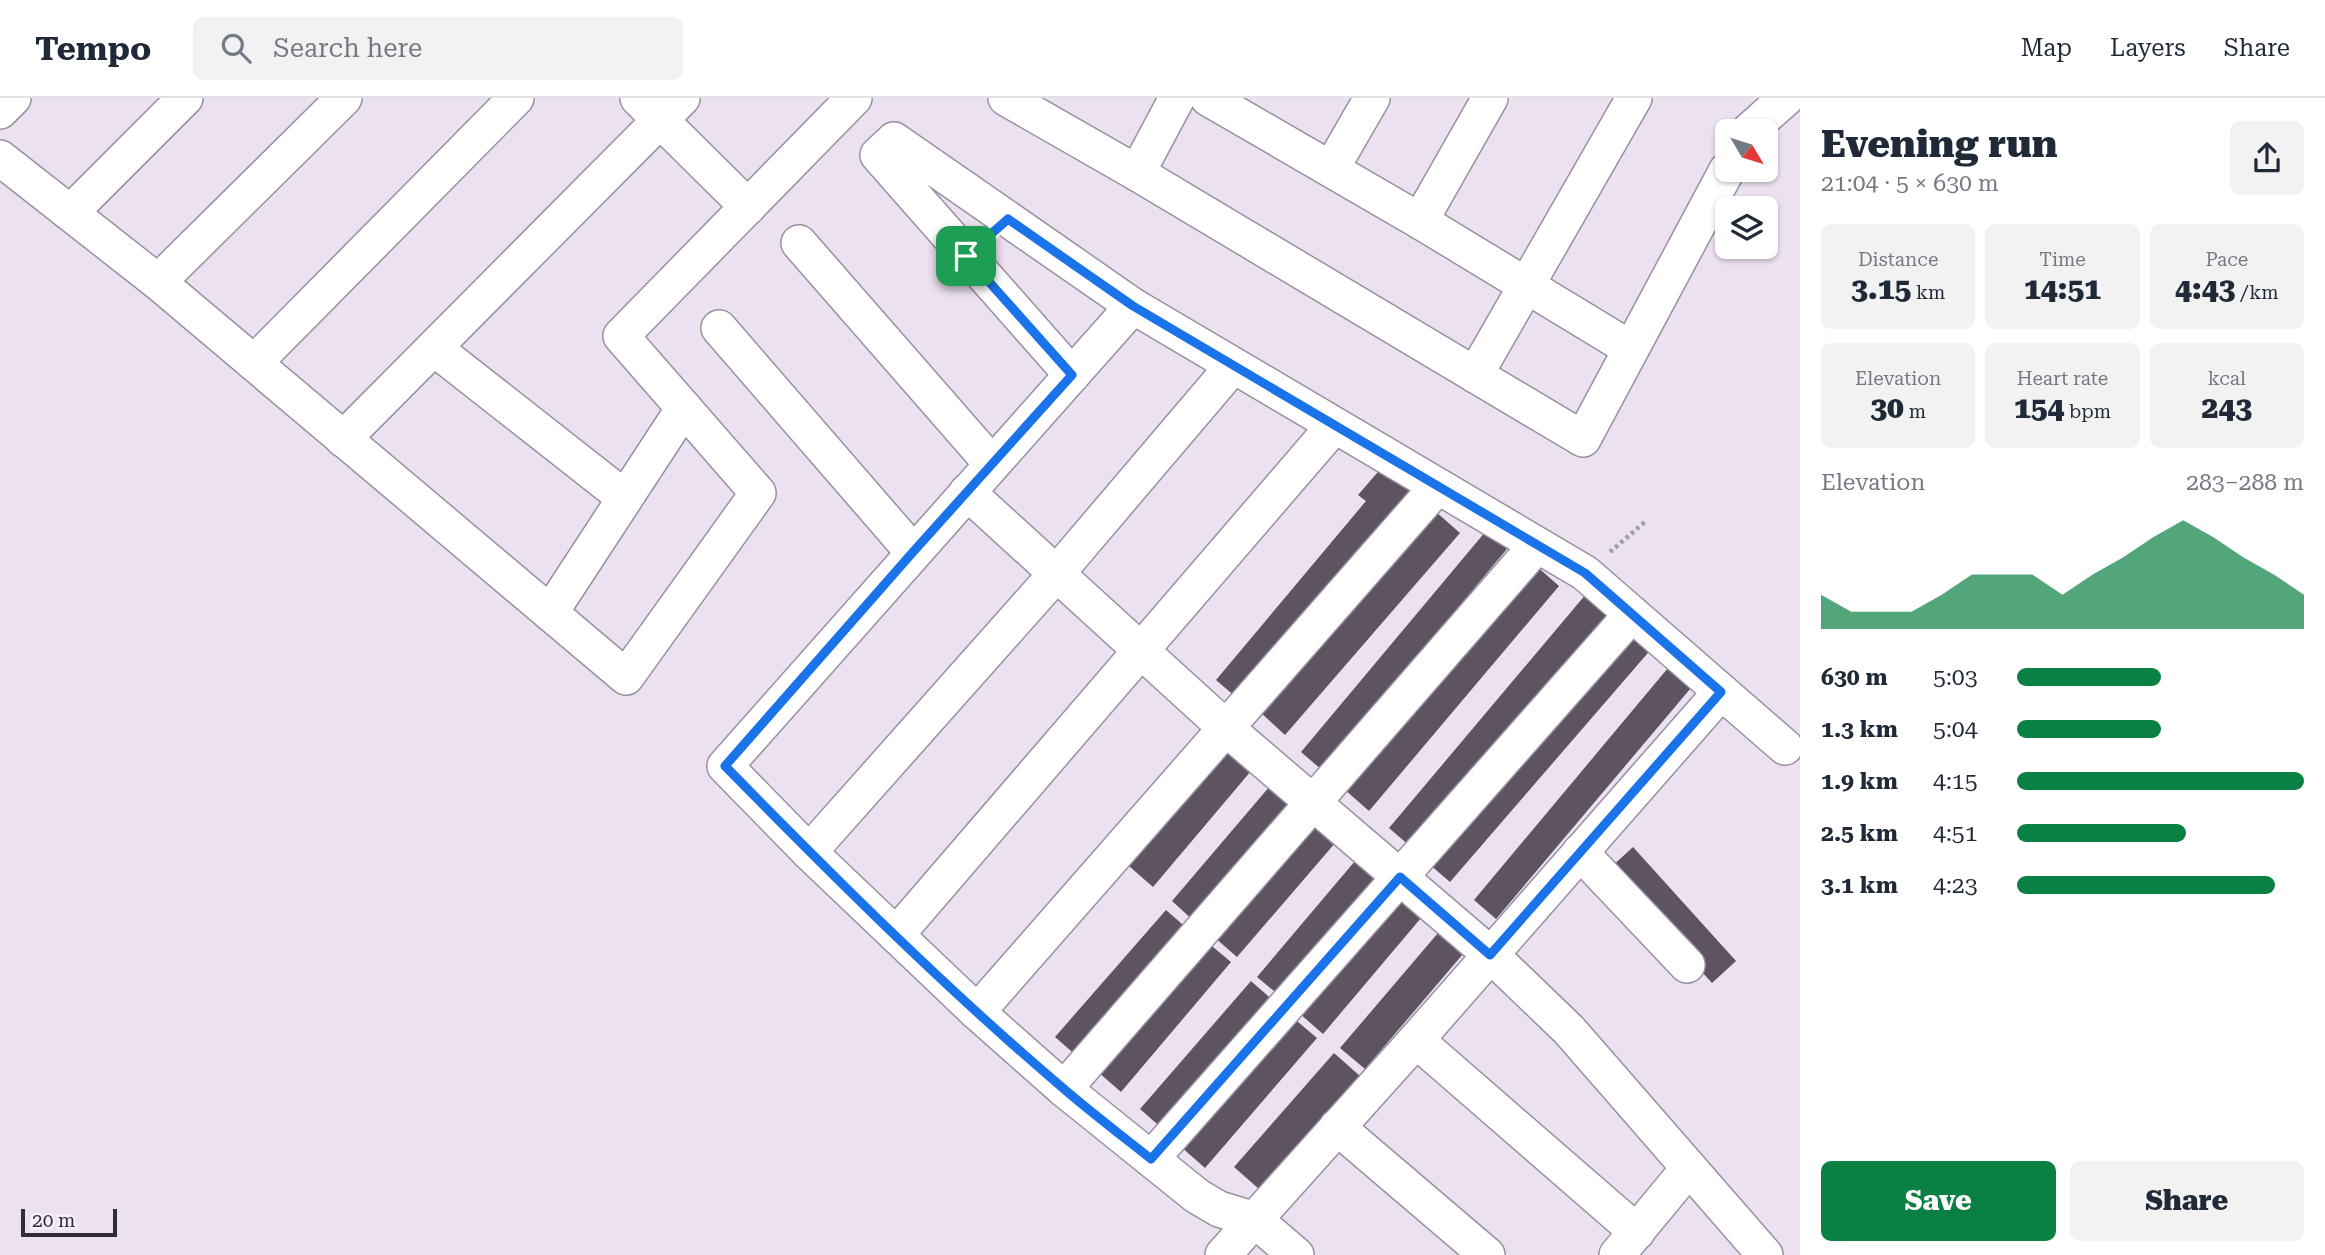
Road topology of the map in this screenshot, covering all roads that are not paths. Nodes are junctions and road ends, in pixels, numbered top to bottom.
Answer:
1 (13, 98) edge
2 (185, 98) edge
3 (344, 98) edge
4 (516, 98) edge
5 (853, 98) edge
6 (1006, 98) edge
7 (1177, 98) edge
8 (1208, 98) edge
9 (1372, 98) edge
10 (1490, 98) edge
11 (1634, 98) edge
12 (1786, 98) edge
13 (660, 105) edge
14 (1250, 109) edge
15 (0, 111) edge
16 (1762, 119) edge
17 (0, 158) edge
18 (1331, 169) junction
19 (1137, 173) junction
20 (1721, 182) edge
21 (748, 206) junction
22 (70, 213) junction
23 (1008, 219) junction
24 (1420, 221) junction
25 (799, 243) dead end
26 (966, 256) junction
27 (158, 282) junction
28 (1527, 286) junction
29 (1133, 306) junction
30 (719, 328) dead end
31 (434, 348) junction
32 (1631, 349) junction
33 (254, 363) junction
34 (1233, 366) junction
35 (1072, 375) junction
36 (1475, 375) junction
37 (684, 408) junction
38 (1334, 426) junction
39 (343, 439) junction
40 (992, 464) junction
41 (1437, 487) junction
42 (967, 492) junction
43 (625, 498) junction
44 (1537, 545) junction
45 (913, 552) junction
46 (1057, 573) junction
47 (550, 613) junction
48 (1632, 614) junction
49 (1140, 649) junction
50 (1721, 692) junction
51 (1227, 729) junction
52 (1786, 747) dead end
53 (1313, 803) junction
54 (810, 852) junction
55 (1580, 852) junction
56 (1400, 877) junction
57 (896, 935) junction
58 (1490, 955) junction
59 (1687, 965) dead end
60 (977, 1012) junction
61 (1416, 1040) junction
62 (1064, 1089) junction
63 (1337, 1127) junction
64 (1151, 1159) junction
65 (1689, 1168) junction
66 (1255, 1220) junction
67 (1627, 1243) edge
68 (1764, 1254) edge
69 (1223, 1255) edge
70 (1296, 1255) edge
71 (1487, 1255) edge

1 - 15 street
2 - 22 street
3 - 27 street
4 - 33 street
5 - 21 street
6 - 19 street
7 - 19 street
8 - 14 street
9 - 18 street
10 - 24 street
11 - 28 street
12 - 16 street
13 - 21 street
13 - 31 street
14 - 18 street
17 - 22 street
18 - 24 street
19 - 36 street
20 - 32 street
21 - 37 street
22 - 27 street
23 - 26 street
23 - 26 street
23 - 29 street
24 - 28 street
25 - 40 street
26 - 35 street
27 - 33 street
28 - 32 street
28 - 36 street
29 - 34 street
29 - 35 street
30 - 45 street
31 - 39 street
31 - 43 street
32 - 36 street
33 - 39 street
34 - 38 street
34 - 46 street
35 - 40 street
37 - 43 street
37 - 47 street
38 - 41 street
38 - 49 street
39 - 47 street
40 - 42 street
41 - 44 street
41 - 51 street
42 - 45 street
42 - 46 street
43 - 47 street
44 - 48 street
44 - 53 street
45 - 54 street
46 - 49 street
46 - 54 street
48 - 50 street
48 - 56 street
49 - 51 street
49 - 57 street
50 - 52 street
50 - 55 street
51 - 53 street
51 - 60 street
53 - 56 street
53 - 62 street
54 - 57 street
55 - 58 street
55 - 59 street
56 - 58 street
56 - 64 street
57 - 60 street
58 - 61 street
58 - 65 street
60 - 62 street
61 - 63 street
61 - 67 street
62 - 64 street
63 - 66 street
63 - 71 street
64 - 66 street
65 - 67 street
65 - 68 street
66 - 69 street
66 - 70 street

